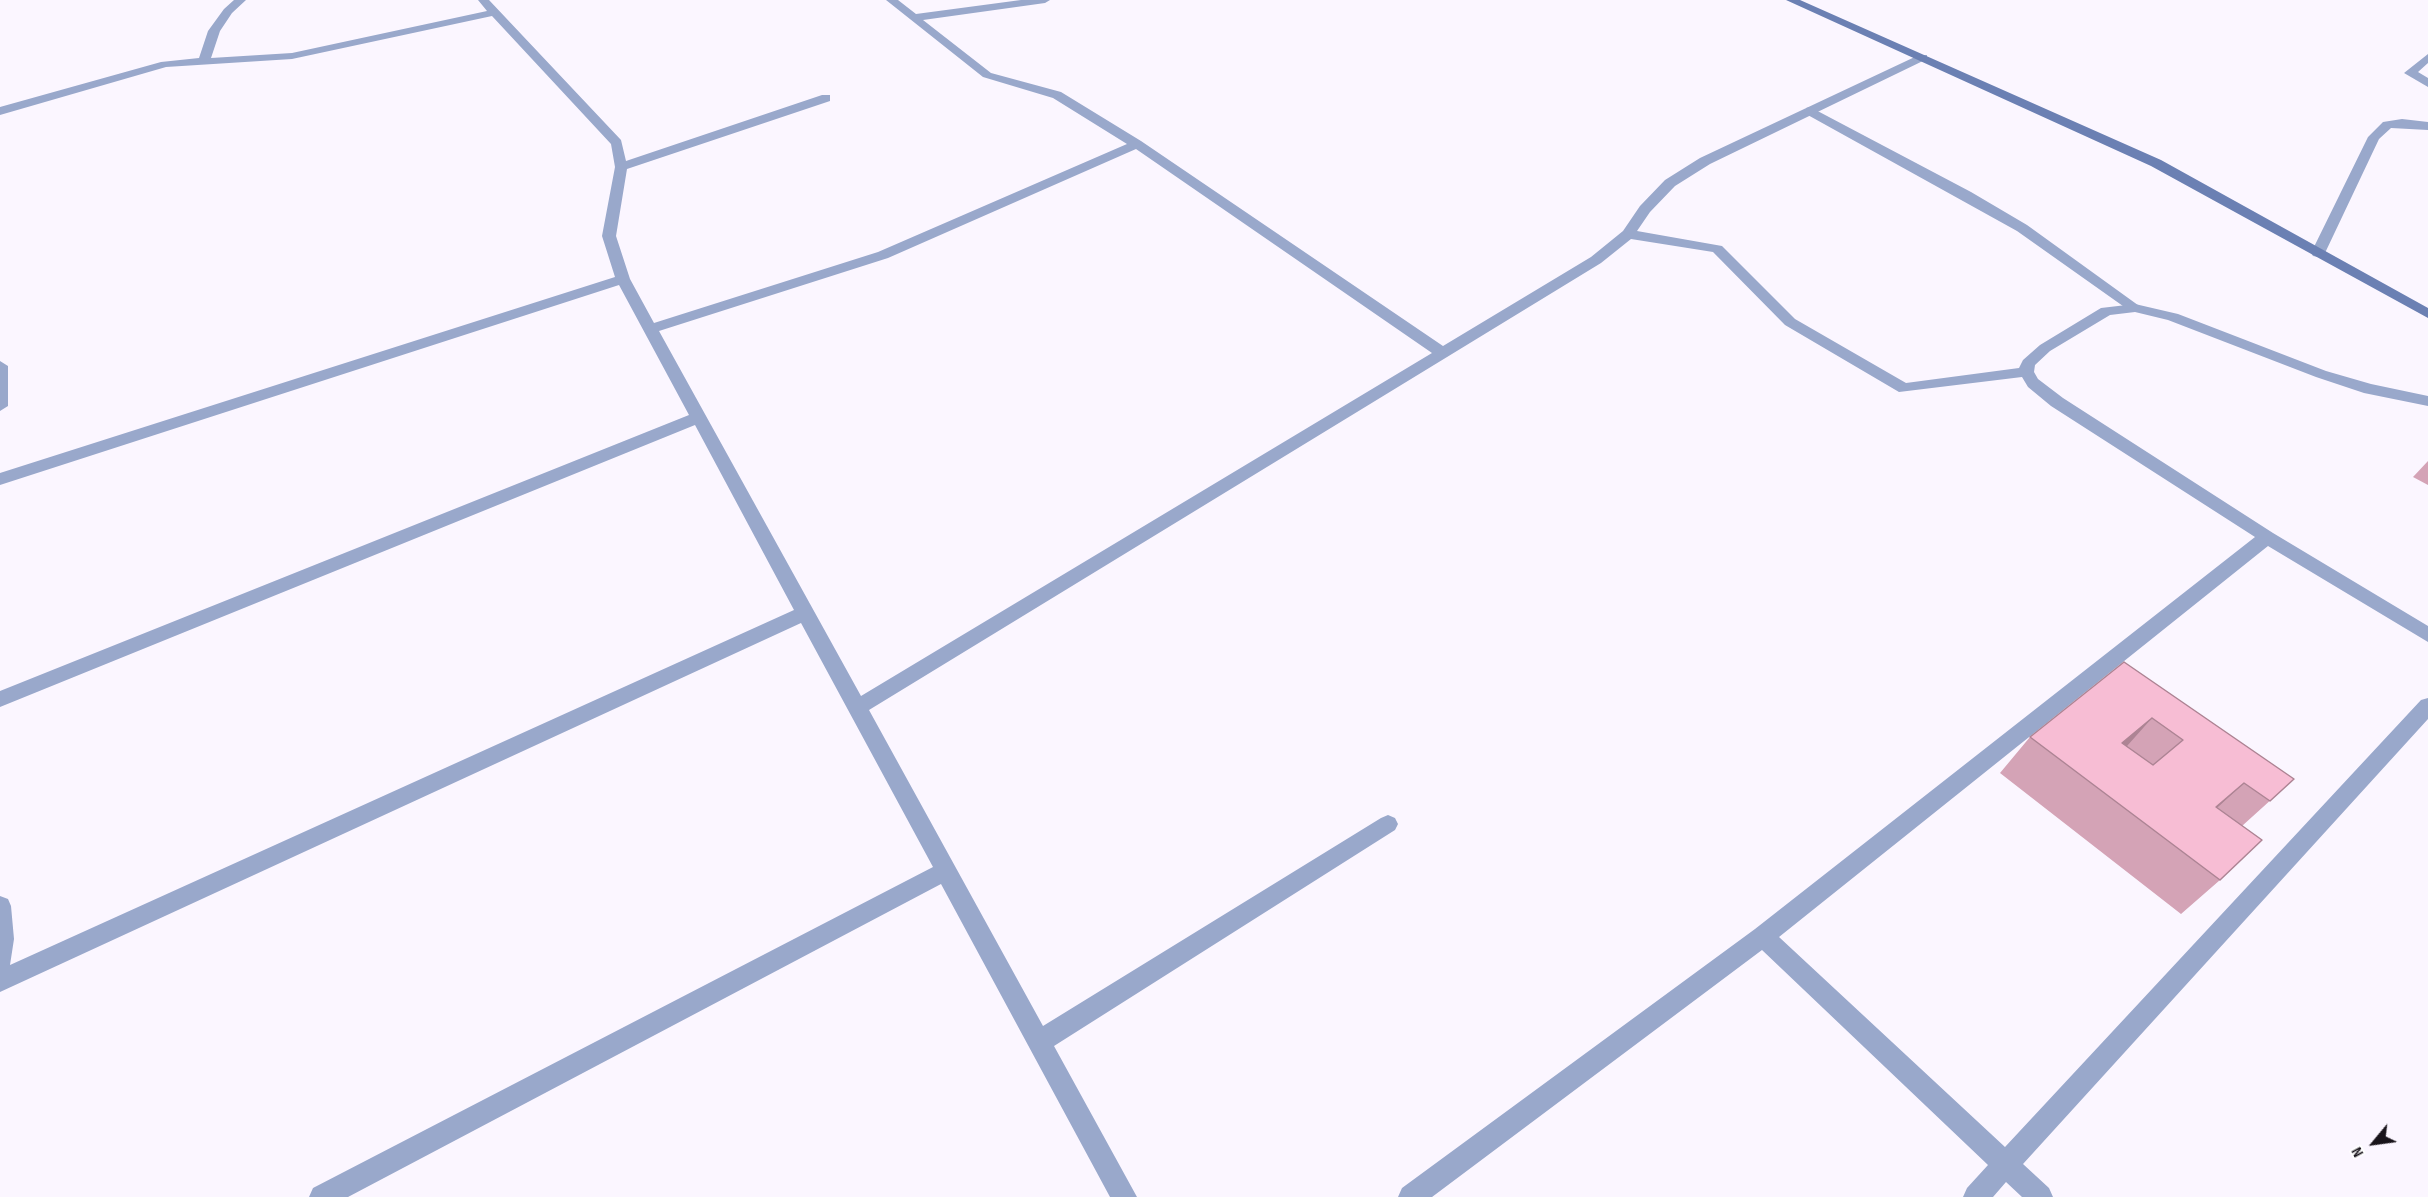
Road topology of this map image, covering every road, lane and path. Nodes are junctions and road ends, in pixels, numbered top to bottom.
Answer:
1 (241, 0) edge
2 (891, 0) edge
3 (1045, 0) edge
4 (1791, 0) edge
5 (488, 6) edge
6 (913, 18) junction
7 (1923, 57) junction
8 (2428, 57) edge
9 (204, 60) junction
10 (2428, 82) edge
11 (826, 98) dead end
12 (0, 111) edge
13 (1810, 111) junction
14 (2428, 126) edge
15 (1137, 144) junction
16 (621, 167) junction
17 (1628, 234) junction
18 (2318, 253) junction
19 (623, 279) junction
20 (2135, 308) junction
21 (2428, 314) edge
22 (650, 329) junction
23 (1443, 353) junction
24 (0, 366) edge
25 (2026, 372) junction
26 (0, 400) edge
27 (2428, 401) edge
28 (0, 406) edge
29 (700, 417) junction
30 (0, 478) edge
31 (2267, 537) junction
32 (807, 613) junction
33 (2428, 635) edge
34 (0, 699) edge
35 (2428, 706) edge
36 (858, 707) junction
37 (1388, 824) dead end
38 (945, 871) junction
39 (0, 906) edge
40 (1763, 936) junction
41 (0, 963) edge
42 (0, 981) edge
43 (1041, 1041) junction
44 (2007, 1166) junction
45 (322, 1197) edge
46 (1124, 1197) edge
47 (1411, 1197) edge
48 (1976, 1197) edge
49 (2040, 1197) edge

1 - 9 street
2 - 6 street
3 - 6 street
4 - 7 street
5 - 9 street
5 - 16 street
6 - 15 street
7 - 13 street
7 - 18 street
8 - 10 street
9 - 12 street
11 - 16 street
13 - 17 street
13 - 20 street
14 - 18 street
15 - 22 street
15 - 23 street
16 - 19 street
17 - 23 street
17 - 25 street
18 - 21 street
19 - 22 street
19 - 30 street
20 - 25 street
20 - 27 street
22 - 29 street
23 - 36 street
24 - 26 street
25 - 31 street
26 - 28 street
29 - 32 street
29 - 34 street
31 - 33 street
31 - 40 street
32 - 36 street
32 - 42 street
35 - 44 street
36 - 38 street
37 - 43 street
38 - 43 street
38 - 45 street
39 - 41 street
40 - 44 street
40 - 47 street
43 - 46 street
44 - 48 street
44 - 49 street

